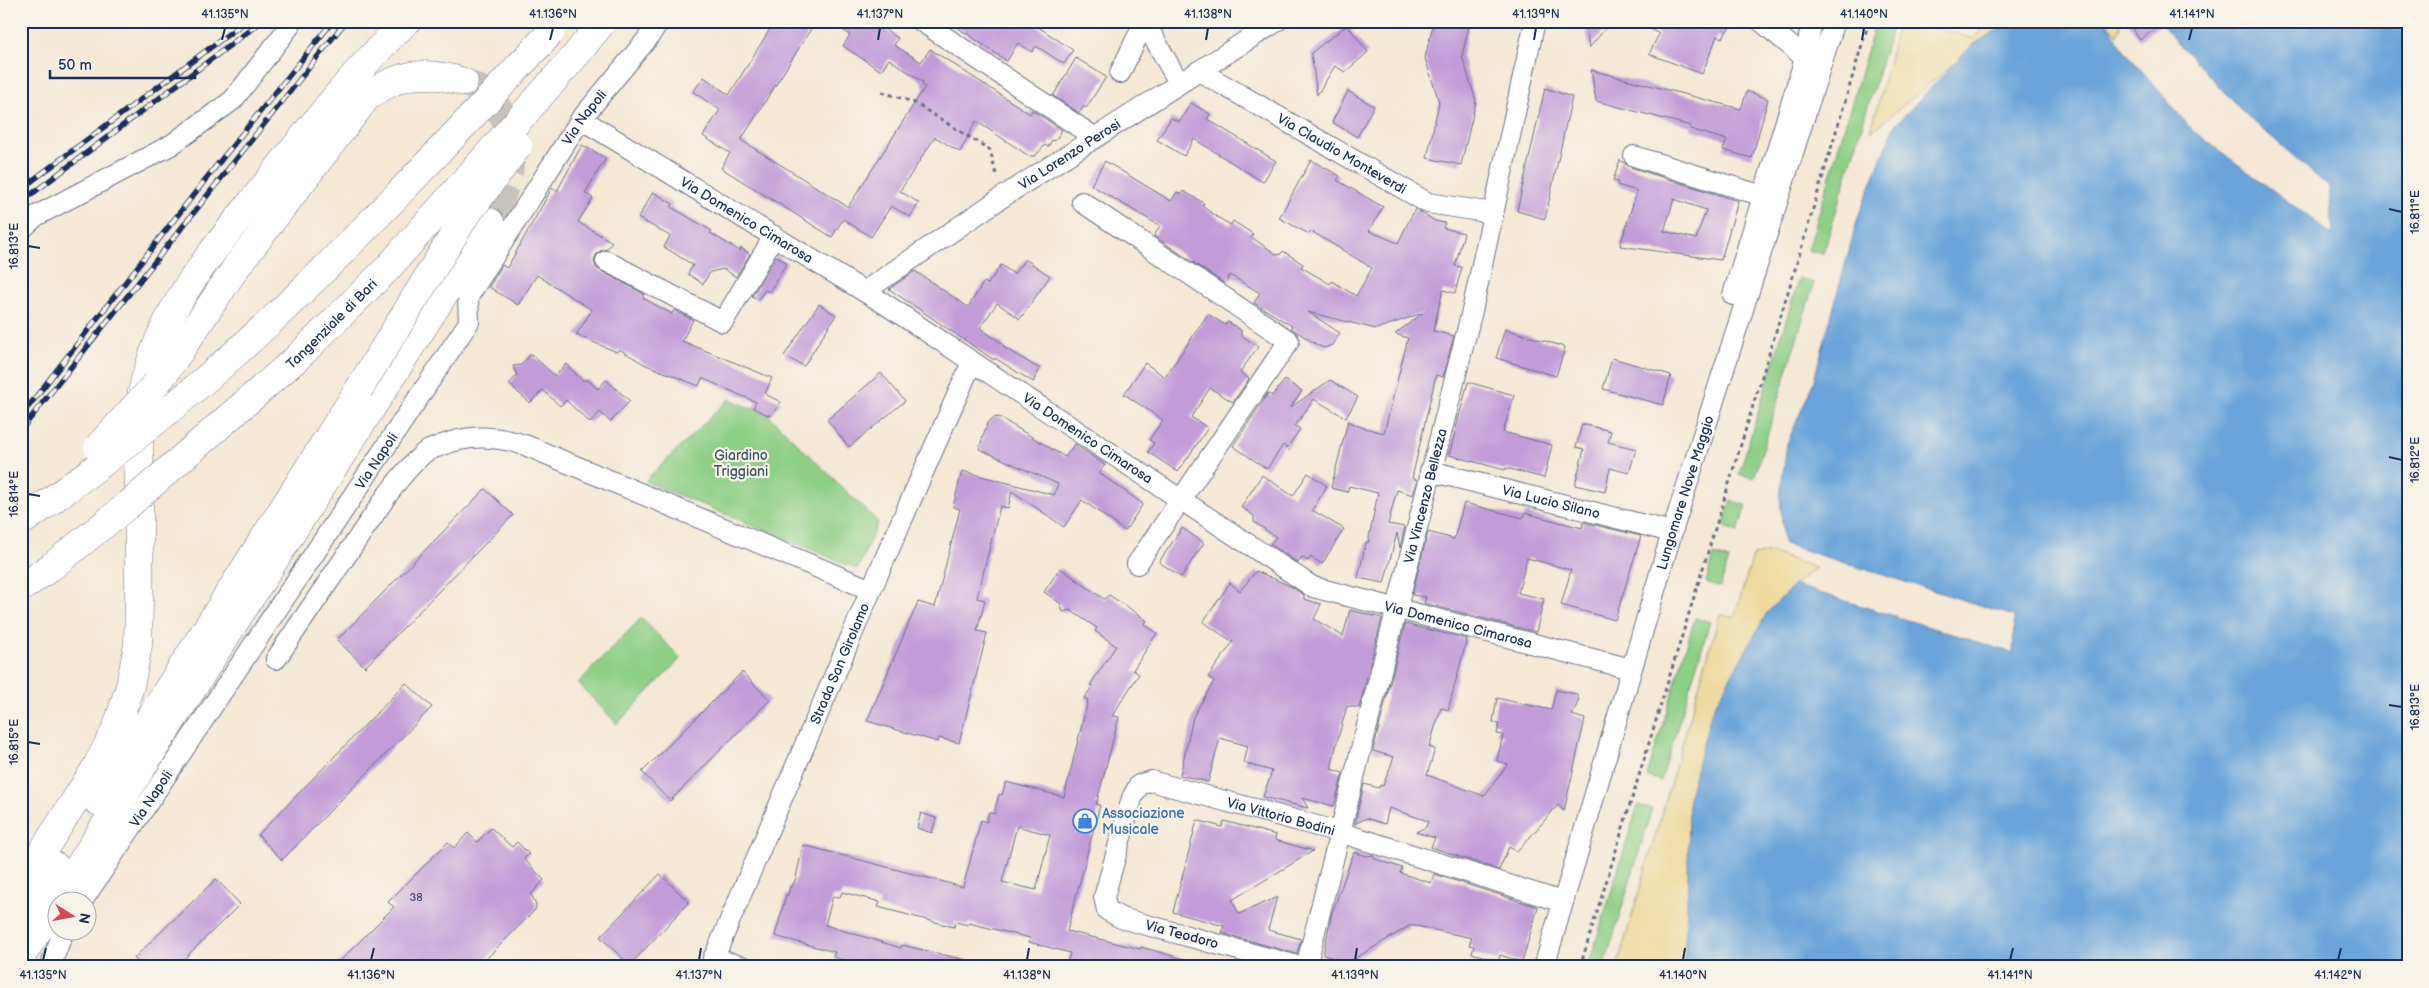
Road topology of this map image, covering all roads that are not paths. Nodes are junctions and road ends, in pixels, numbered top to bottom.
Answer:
1 (407, 21) edge
2 (603, 21) edge
3 (610, 21) edge
4 (659, 21) edge
5 (921, 21) edge
6 (1277, 21) edge
7 (1535, 21) edge
8 (1761, 21) edge
9 (1812, 21) edge
10 (1835, 21) edge
11 (1145, 22) edge
12 (289, 27) dead end
13 (555, 27) edge
14 (1805, 58) junction
15 (1199, 71) junction
16 (1120, 73) dead end
17 (464, 82) tunnel mouth
18 (1179, 83) junction
19 (581, 120) junction
20 (1094, 138) junction
21 (1634, 156) dead end
22 (1763, 196) junction
23 (1082, 202) dead end
24 (1493, 213) junction
25 (490, 222) tunnel mouth
26 (21, 230) edge
27 (774, 236) junction
28 (606, 261) dead end
29 (865, 291) junction
30 (972, 362) junction
31 (1430, 471) junction
32 (1181, 501) junction
33 (21, 518) edge
34 (21, 522) edge
35 (1667, 530) junction
36 (1137, 564) dead end
37 (21, 588) edge
38 (871, 590) junction
39 (1396, 608) junction
40 (276, 658) dead end
41 (1631, 669) junction
42 (1339, 832) junction
43 (21, 884) edge
44 (90, 890) edge
45 (1563, 902) junction
46 (1121, 918) joint
47 (21, 920) edge
48 (60, 940) edge
49 (21, 956) edge
50 (711, 962) edge
51 (50, 967) edge
52 (744, 967) edge
53 (1301, 967) edge
54 (1306, 967) edge
55 (1544, 967) edge

1 - 43 highway
2 - 37 highway, Tangenziale di Bari, bridge
3 - 47 highway, bridge
4 - 19 street, Via Napoli
5 - 20 street
6 - 15 street, Via Lorenzo Perosi
7 - 24 street, Via Vincenzo Bellezza
8 - 14 street
9 - 14 street
10 - 35 street, Lungomare Nove Maggio
11 - 16 street
11 - 18 street
12 - 26 street
13 - 34 highway, bridge
14 - 22 street
15 - 18 street, Via Lorenzo Perosi
15 - 24 street, Via Claudio Monteverdi
17 - 33 highway, bridge
18 - 20 street, Via Lorenzo Perosi
19 - 27 street, Via Domenico Cimarosa
19 - 44 street, Via Napoli
20 - 29 street, Via Lorenzo Perosi
21 - 22 street
22 - 35 street
23 - 32 street
24 - 31 street, Via Vincenzo Bellezza
25 - 49 highway
27 - 28 street
27 - 29 street, Via Domenico Cimarosa
29 - 30 street, Via Domenico Cimarosa
30 - 32 street, Via Domenico Cimarosa
30 - 38 street, Strada San Girolamo
31 - 35 street, Via Lucio Silano
31 - 39 street, Via Vincenzo Bellezza
32 - 36 street
32 - 39 street, Via Domenico Cimarosa
35 - 41 street, Lungomare Nove Maggio
38 - 40 street
38 - 50 street, Strada San Girolamo
39 - 41 street, Via Domenico Cimarosa
39 - 42 street, Via Vincenzo Bellezza
41 - 45 street, Lungomare Nove Maggio
42 - 45 street, Via Vittorio Bodini
42 - 46 street, Via Vittorio Bodini
42 - 54 street, Via Vincenzo Bellezza
45 - 55 street, Lungomare Nove Maggio
46 - 53 street, Via Teodoro
48 - 51 street
50 - 52 street

